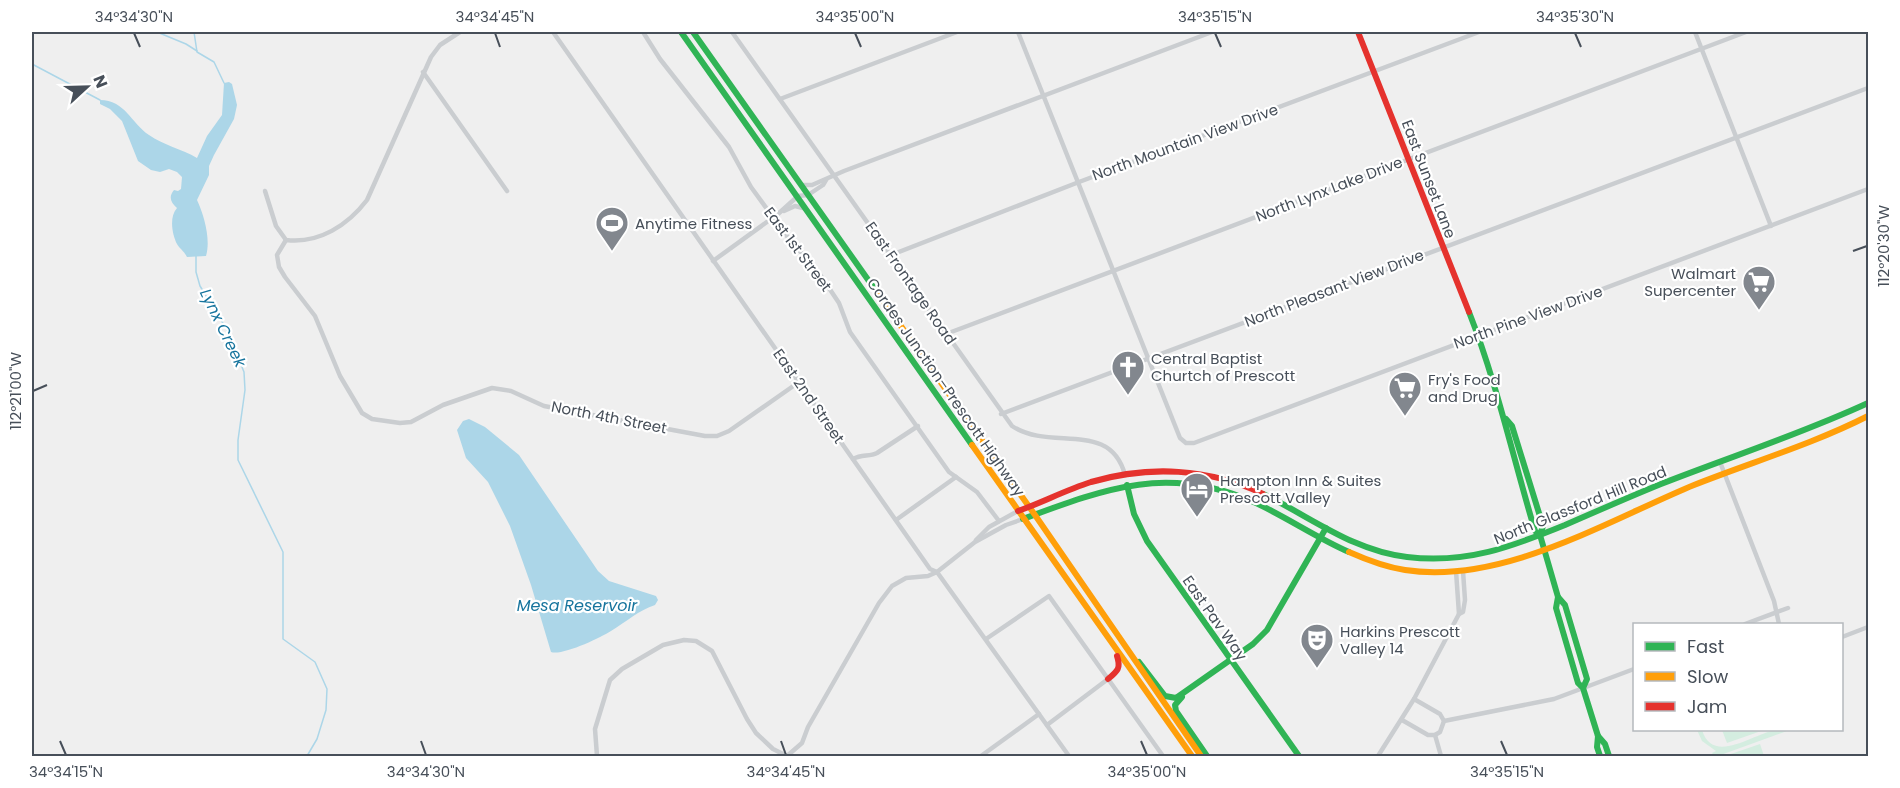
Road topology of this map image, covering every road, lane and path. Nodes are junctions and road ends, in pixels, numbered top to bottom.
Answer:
1 (460, 32) edge
2 (553, 32) edge
3 (643, 32) edge
4 (681, 32) edge
5 (693, 32) edge
6 (732, 32) edge
7 (957, 32) edge
8 (1018, 32) edge
9 (1212, 32) edge
10 (1358, 32) edge
11 (1479, 32) edge
12 (1695, 32) edge
13 (1746, 32) edge
14 (1701, 48) junction
15 (1374, 71) junction
16 (423, 72) junction
17 (1869, 88) edge
18 (1043, 95) junction
19 (780, 99) junction
20 (1736, 137) junction
21 (1408, 159) junction
22 (835, 176) junction
23 (826, 180) junction
24 (1079, 182) junction
25 (802, 185) junction
26 (1869, 189) edge
27 (265, 191) dead end
28 (507, 191) dead end
29 (808, 195) junction
30 (798, 196) junction
31 (808, 212) junction
32 (776, 216) junction
33 (1771, 226) junction
34 (286, 240) junction
35 (1443, 247) junction
36 (891, 255) junction
37 (713, 261) junction
38 (1113, 270) junction
39 (946, 334) junction
40 (1478, 335) junction
41 (1149, 358) junction
42 (799, 382) junction
43 (1869, 403) edge
44 (1001, 414) junction
45 (1869, 416) edge
46 (918, 426) junction
47 (853, 459) junction
48 (1719, 462) junction
49 (1167, 471) junction
50 (1724, 474) junction
51 (1125, 475) junction
52 (956, 477) junction
53 (1127, 485) junction
54 (1096, 493) junction
55 (1030, 507) junction
56 (1018, 511) junction
57 (1035, 515) junction
58 (1023, 519) junction
59 (896, 520) junction
60 (999, 521) junction
61 (1326, 528) junction
62 (1540, 536) junction
63 (1320, 539) junction
64 (975, 542) junction
65 (1544, 547) junction
66 (1460, 571) junction
67 (937, 572) junction
68 (1079, 596) junction
69 (1788, 608) dead end
70 (1775, 613) junction
71 (1748, 623) edge
72 (1779, 623) edge
73 (1869, 627) edge
74 (1843, 637) edge
75 (986, 639) junction
76 (1133, 655) junction
77 (1231, 661) junction
78 (1633, 670) edge
79 (1108, 679) junction
80 (1583, 688) junction
81 (1184, 694) junction
82 (1414, 699) junction
83 (1039, 714) junction
84 (1402, 720) junction
85 (1444, 721) junction
86 (1047, 725) junction
87 (1435, 735) junction
88 (1598, 736) junction
89 (597, 756) edge
90 (981, 756) edge
91 (1069, 756) edge
92 (1163, 756) edge
93 (1192, 756) edge
94 (1202, 756) edge
95 (1207, 756) edge
96 (1299, 756) edge
97 (1378, 756) edge
98 (1441, 756) edge
99 (1600, 756) edge
100 (1609, 756) edge

1 - 16 street
2 - 37 street, East 2nd Street
3 - 32 street, East 1st Street
4 - 30 main road, Cordes Junction–Prescott Highway
5 - 25 main road, Cordes Junction–Prescott Highway
6 - 19 street, East Frontage Road
7 - 19 street
8 - 18 street
9 - 18 street
10 - 15 main road, East Sunset Lane
11 - 15 street, North Mountain View Drive
12 - 14 street
13 - 14 street, North Lynx Lake Drive
14 - 20 street
14 - 21 street, North Lynx Lake Drive
15 - 21 main road, East Sunset Lane
15 - 24 street, North Mountain View Drive
16 - 28 street
16 - 34 street
17 - 20 street, North Pleasant View Drive
18 - 22 street
18 - 24 street
19 - 22 street, East Frontage Road
20 - 33 street
20 - 35 street, North Pleasant View Drive
21 - 35 main road, East Sunset Lane
21 - 38 street, North Lynx Lake Drive
22 - 23 street
22 - 36 street, East Frontage Road
23 - 25 street
23 - 29 street
24 - 36 street, North Mountain View Drive
24 - 38 street
25 - 29 main road, Cordes Junction–Prescott Highway
26 - 33 street, North Pine View Drive
27 - 34 street
29 - 30 street
29 - 55 main road, Cordes Junction–Prescott Highway
30 - 31 main road, Cordes Junction–Prescott Highway
30 - 32 street
31 - 32 street
31 - 56 main road, Cordes Junction–Prescott Highway
32 - 37 street
32 - 46 street, East 1st Street
33 - 40 street, North Pine View Drive
34 - 42 street, North 4th Street
35 - 40 main road, East Sunset Lane
35 - 41 street, North Pleasant View Drive
36 - 39 street, East Frontage Road
37 - 42 street, East 2nd Street
38 - 39 street, North Lynx Lake Drive
38 - 41 street
39 - 44 street, East Frontage Road
40 - 41 street, North Pine View Drive
40 - 62 main road, East Sunset Lane
41 - 44 street, North Pleasant View Drive
42 - 47 street, East 2nd Street
43 - 48 main road, North Glassford Hill Road
44 - 51 street, East Frontage Road
45 - 50 main road, North Glassford Hill Road
46 - 47 street
46 - 52 street, East 1st Street
47 - 59 street, East 2nd Street
48 - 50 street
48 - 62 main road, North Glassford Hill Road
49 - 51 main road, North Glassford Hill Road
49 - 53 main road
49 - 61 main road, North Glassford Hill Road
50 - 65 main road, North Glassford Hill Road
50 - 70 street
51 - 54 main road
51 - 55 main road, North Glassford Hill Road
52 - 59 street
52 - 60 street, East 1st Street
53 - 54 main road
53 - 63 main road, North Glassford Hill Road
53 - 77 main road, East Pav Way
54 - 57 main road
55 - 56 main road, North Glassford Hill Road
55 - 57 main road, Cordes Junction–Prescott Highway
56 - 58 main road, Cordes Junction–Prescott Highway
56 - 60 street
57 - 58 main road
57 - 76 main road, Cordes Junction–Prescott Highway
58 - 64 street
58 - 68 main road, Cordes Junction–Prescott Highway
59 - 67 street, East 2nd Street
60 - 64 street
61 - 62 main road, North Glassford Hill Road
61 - 63 main road
62 - 65 main road, East Sunset Lane
63 - 66 main road, North Glassford Hill Road
63 - 77 main road
64 - 67 street
65 - 66 main road, North Glassford Hill Road
65 - 80 main road, East Sunset Lane
66 - 82 street
67 - 75 street, East 2nd Street
67 - 89 street
68 - 79 main road
68 - 93 main road, Cordes Junction–Prescott Highway
69 - 70 street
70 - 71 street
70 - 72 street
73 - 74 street
75 - 79 street
75 - 83 street, East 2nd Street
76 - 81 main road
76 - 94 main road, Cordes Junction–Prescott Highway
77 - 81 main road
77 - 96 main road, East Pav Way
78 - 80 street
79 - 86 street
79 - 92 street
80 - 85 street
80 - 88 main road, East Sunset Lane
81 - 95 main road
82 - 84 street
82 - 85 street
83 - 86 street, East 2nd Street
83 - 90 street
84 - 87 street
84 - 97 street
85 - 87 street
86 - 91 street, East 2nd Street
87 - 98 street
88 - 99 main road
88 - 100 main road

